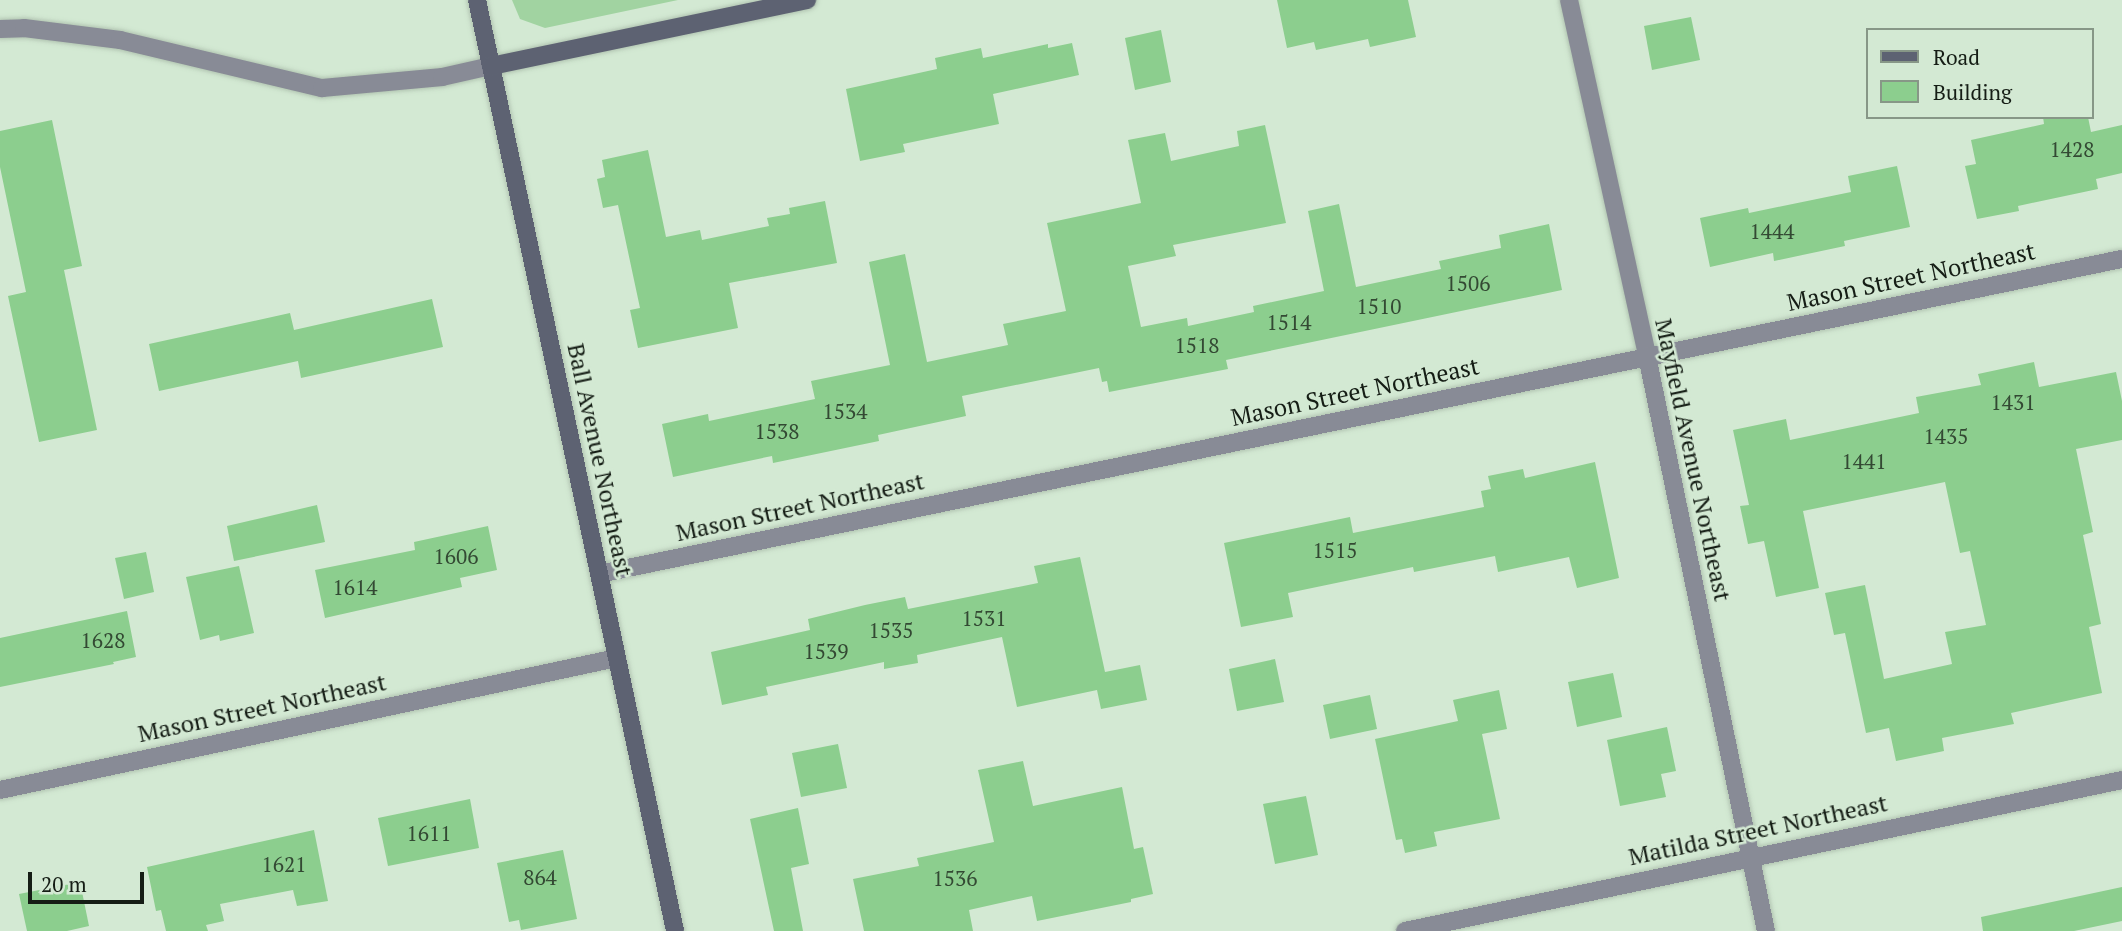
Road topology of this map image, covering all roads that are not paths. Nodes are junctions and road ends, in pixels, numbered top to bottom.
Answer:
1 (477, 0) edge
2 (807, 0) edge
3 (1569, 0) edge
4 (0, 29) edge
5 (491, 66) junction
6 (2122, 259) edge
7 (1647, 356) junction
8 (599, 574) junction
9 (617, 659) junction
10 (2122, 780) edge
11 (0, 790) edge
12 (1750, 856) junction
13 (675, 931) edge
14 (1405, 931) edge
15 (1766, 931) edge

1 - 5 street, Ball Avenue Northeast
2 - 5 street
3 - 7 street, Mayfield Avenue Northeast
4 - 5 street
5 - 8 street, Ball Avenue Northeast
6 - 7 street, Mason Street Northeast
7 - 8 street, Mason Street Northeast
7 - 12 street, Mayfield Avenue Northeast
8 - 9 street, Ball Avenue Northeast
9 - 11 street, Mason Street Northeast
9 - 13 street, Ball Avenue Northeast
10 - 12 street, Matilda Street Northeast
12 - 14 street, Matilda Street Northeast
12 - 15 street, Mayfield Avenue Northeast

